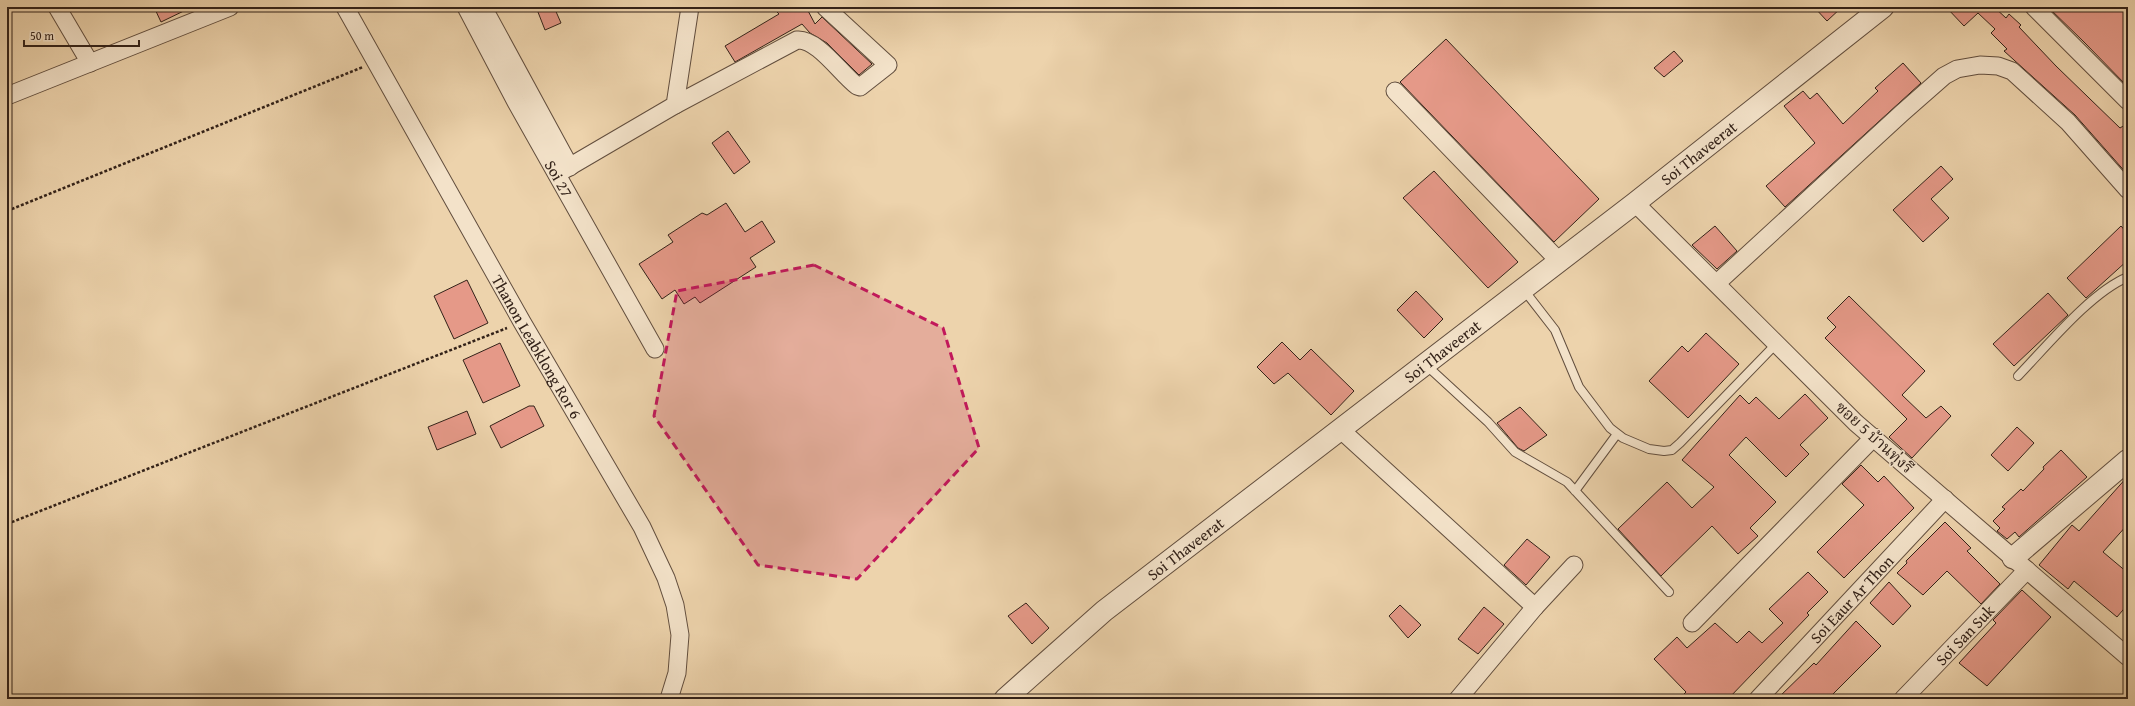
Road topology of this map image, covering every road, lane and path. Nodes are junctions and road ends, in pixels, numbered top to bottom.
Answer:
1 (57, 7) edge
2 (230, 7) edge
3 (345, 7) edge
4 (466, 7) edge
5 (483, 7) edge
6 (690, 7) edge
7 (825, 7) edge
8 (2034, 7) edge
9 (1880, 8) edge
10 (377, 62) junction
11 (90, 63) junction
12 (1395, 91) dead end
13 (7, 96) edge
14 (2128, 101) edge
15 (675, 105) junction
16 (563, 170) junction
17 (2128, 190) edge
18 (1635, 203) junction
19 (7, 211) edge
20 (1560, 261) junction
21 (2128, 277) edge
22 (1717, 283) junction
23 (1523, 289) junction
24 (522, 322) junction
25 (1777, 343) junction
26 (655, 349) dead end
27 (1426, 365) junction
28 (2018, 376) dead end
29 (1341, 430) junction
30 (1617, 434) junction
31 (1874, 437) junction
32 (2128, 460) edge
33 (1575, 491) junction
34 (1945, 499) junction
35 (7, 524) edge
36 (2020, 564) junction
37 (1574, 565) dead end
38 (1669, 592) dead end
39 (1535, 607) junction
40 (1692, 623) dead end
41 (2128, 657) edge
42 (669, 699) edge
43 (1005, 699) edge
44 (1458, 699) edge
45 (1758, 699) edge
46 (1903, 699) edge

1 - 11 street
2 - 11 street
3 - 10 street, Thanon Leabklong Ror 6
4 - 16 street, Soi 27
5 - 16 street
6 - 15 street
7 - 15 street
8 - 14 street
9 - 18 street, Soi Thaveerat
10 - 19 path
10 - 24 street, Thanon Leabklong Ror 6
11 - 13 street
12 - 20 street
15 - 16 street
16 - 26 street, Soi 27
17 - 22 street
18 - 20 street, Soi Thaveerat
18 - 22 street, ซอย 5 บ้านทุ่งรี
20 - 23 street, Soi Thaveerat
21 - 28 lane
22 - 25 street, ซอย 5 บ้านทุ่งรี
23 - 27 street, Soi Thaveerat
23 - 30 lane
24 - 35 path
24 - 42 street, Thanon Leabklong Ror 6
25 - 30 lane
25 - 31 street, ซอย 5 บ้านทุ่งรี
27 - 29 street, Soi Thaveerat
27 - 33 lane
29 - 39 street
29 - 43 street, Soi Thaveerat
30 - 33 lane
31 - 34 street, ซอย 5 บ้านทุ่งรี
31 - 40 street
32 - 36 street
33 - 38 lane
34 - 36 street, ซอย 5 บ้านทุ่งรี
34 - 45 street, Soi Eaur Ar Thon
36 - 41 street, ซอย 5 บ้านทุ่งรี
36 - 46 street, Soi San Suk
37 - 39 street
39 - 44 street

